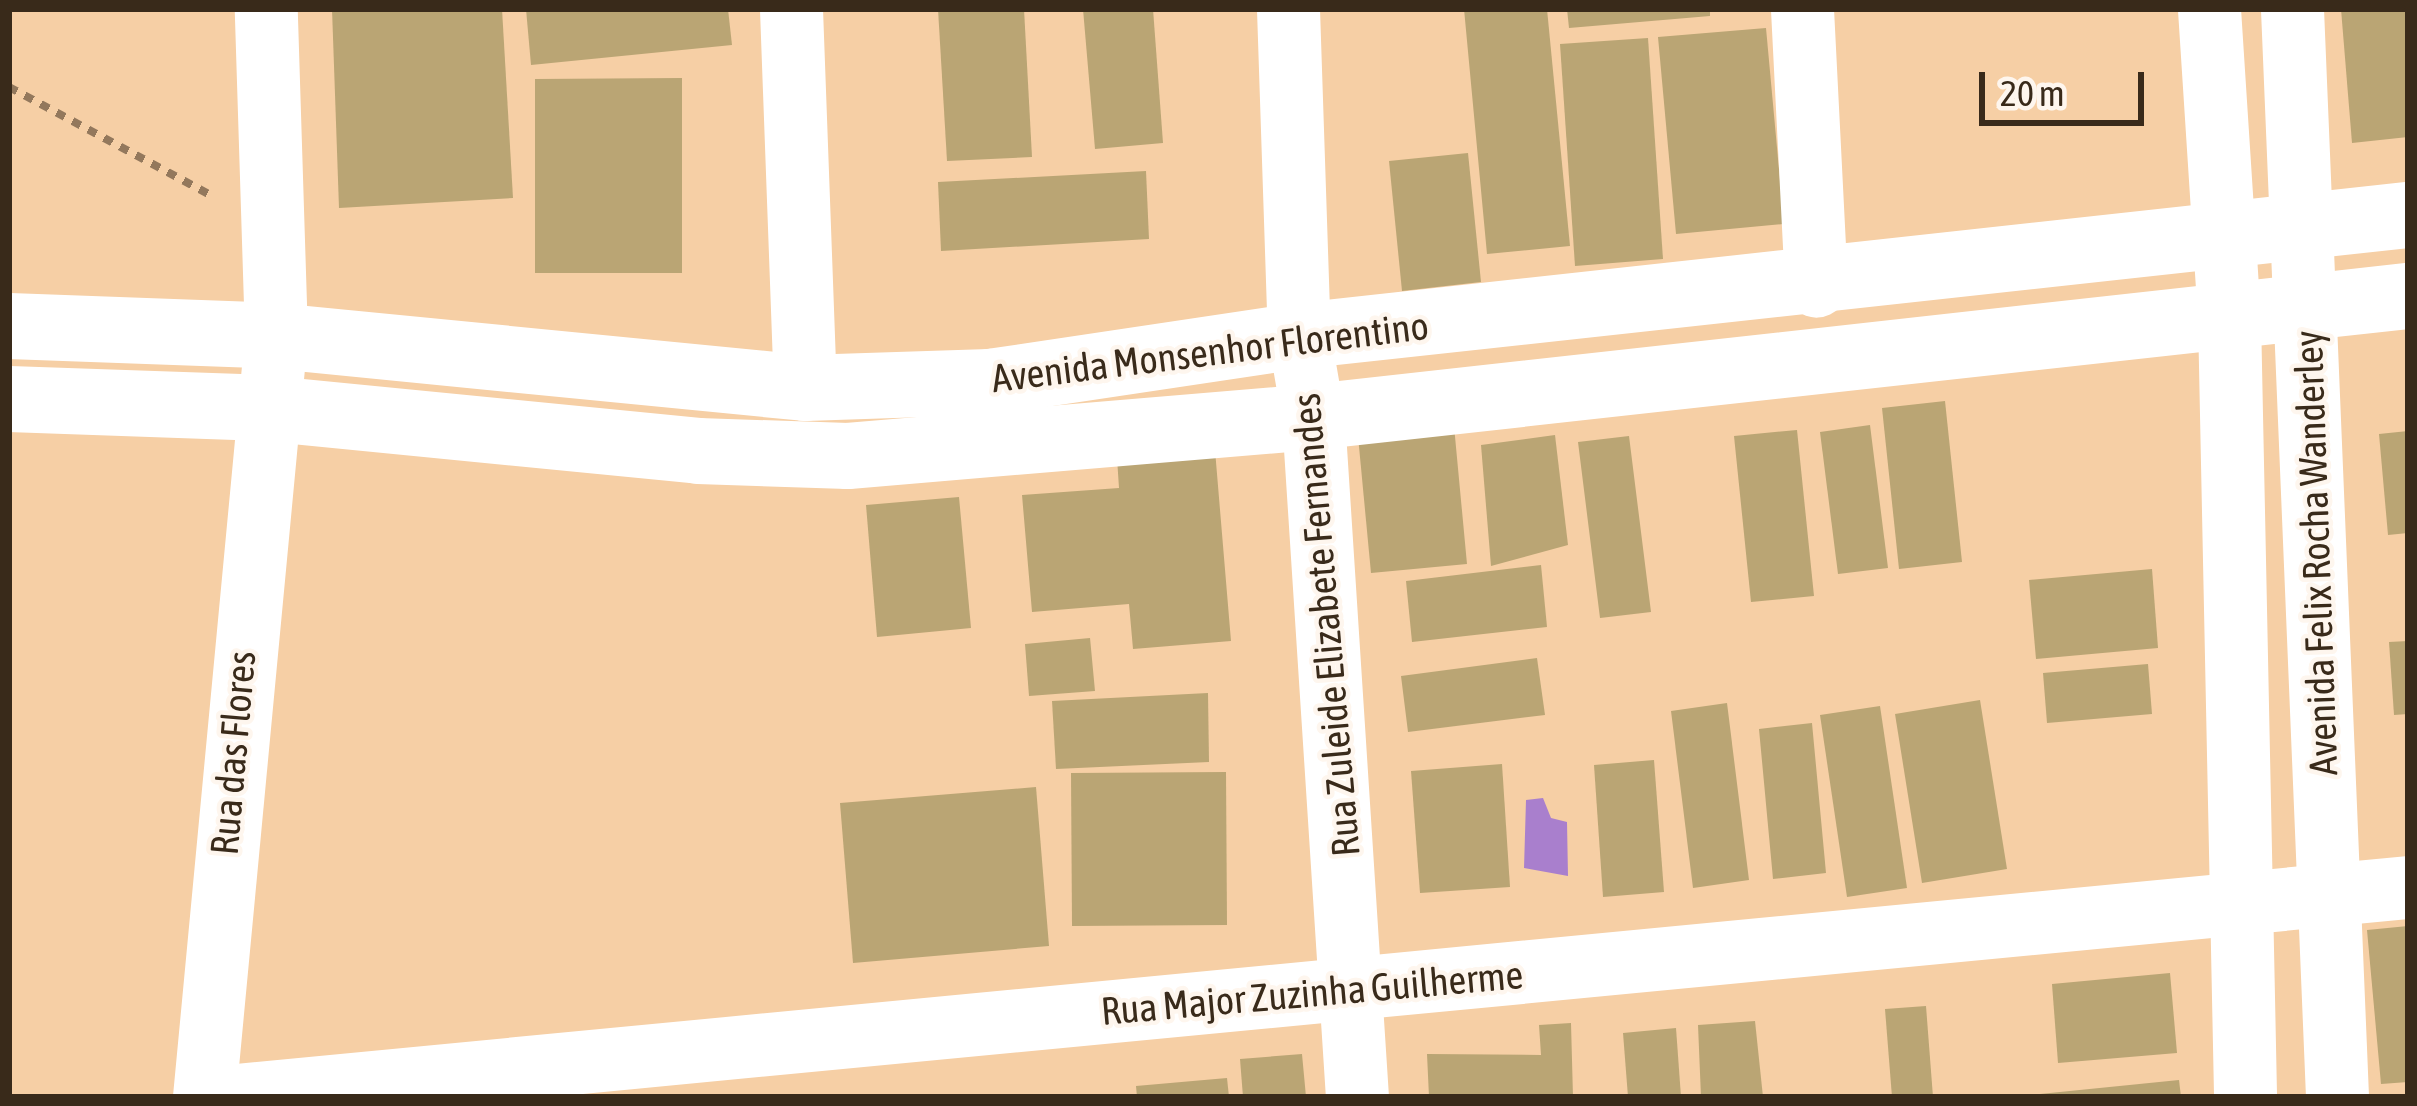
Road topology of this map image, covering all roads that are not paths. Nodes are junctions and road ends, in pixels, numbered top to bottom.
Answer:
1 (266, 9) edge
2 (791, 9) edge
3 (1288, 9) edge
4 (1802, 9) edge
5 (2209, 9) edge
6 (2292, 9) edge
7 (2408, 215) edge
8 (2304, 220) junction
9 (2225, 234) junction
10 (1816, 286) junction
11 (2408, 296) edge
12 (2306, 305) junction
13 (2228, 317) junction
14 (9, 326) edge
15 (276, 336) junction
16 (1299, 336) junction
17 (805, 388) junction
18 (9, 399) edge
19 (262, 408) junction
20 (1313, 418) junction
21 (2408, 887) edge
22 (2330, 895) junction
23 (2238, 909) junction
24 (1354, 989) junction
25 (204, 1097) edge
26 (214, 1097) edge
27 (1357, 1097) edge
28 (2245, 1097) edge
29 (2336, 1097) edge

1 - 15 street, Rua das Flores
2 - 17 street
3 - 16 street, Rua Zuleide Elizabete Fernandes
4 - 10 street
5 - 9 street, Avenida Felix Rocha Wanderley
6 - 8 street, Avenida Felix Rocha Wanderley
7 - 8 main road, Avenida Monsenhor Florentino
8 - 9 main road, Avenida Monsenhor Florentino
8 - 12 street, Avenida Felix Rocha Wanderley
9 - 10 main road, Avenida Monsenhor Florentino
9 - 13 street, Avenida Felix Rocha Wanderley
10 - 16 main road, Avenida Monsenhor Florentino
11 - 12 main road, Avenida Monsenhor Florentino
12 - 13 main road, Avenida Monsenhor Florentino
12 - 22 street, Avenida Felix Rocha Wanderley
13 - 20 main road, Avenida Monsenhor Florentino
13 - 23 street, Avenida Felix Rocha Wanderley
14 - 15 main road, Avenida Monsenhor Florentino
15 - 17 main road, Avenida Monsenhor Florentino
15 - 19 street, Rua das Flores
16 - 17 main road, Avenida Monsenhor Florentino
16 - 20 street, Rua Zuleide Elizabete Fernandes
18 - 19 main road, Avenida Monsenhor Florentino
19 - 20 main road, Avenida Monsenhor Florentino
19 - 25 street, Rua das Flores
20 - 24 street, Rua Zuleide Elizabete Fernandes
21 - 22 street, Rua Major Zuzinha Guilherme
22 - 23 street, Rua Major Zuzinha Guilherme
22 - 29 street, Avenida Felix Rocha Wanderley
23 - 24 street, Rua Major Zuzinha Guilherme
23 - 28 street, Avenida Felix Rocha Wanderley
24 - 26 street, Rua Major Zuzinha Guilherme
24 - 27 street, Rua Zuleide Elizabete Fernandes

